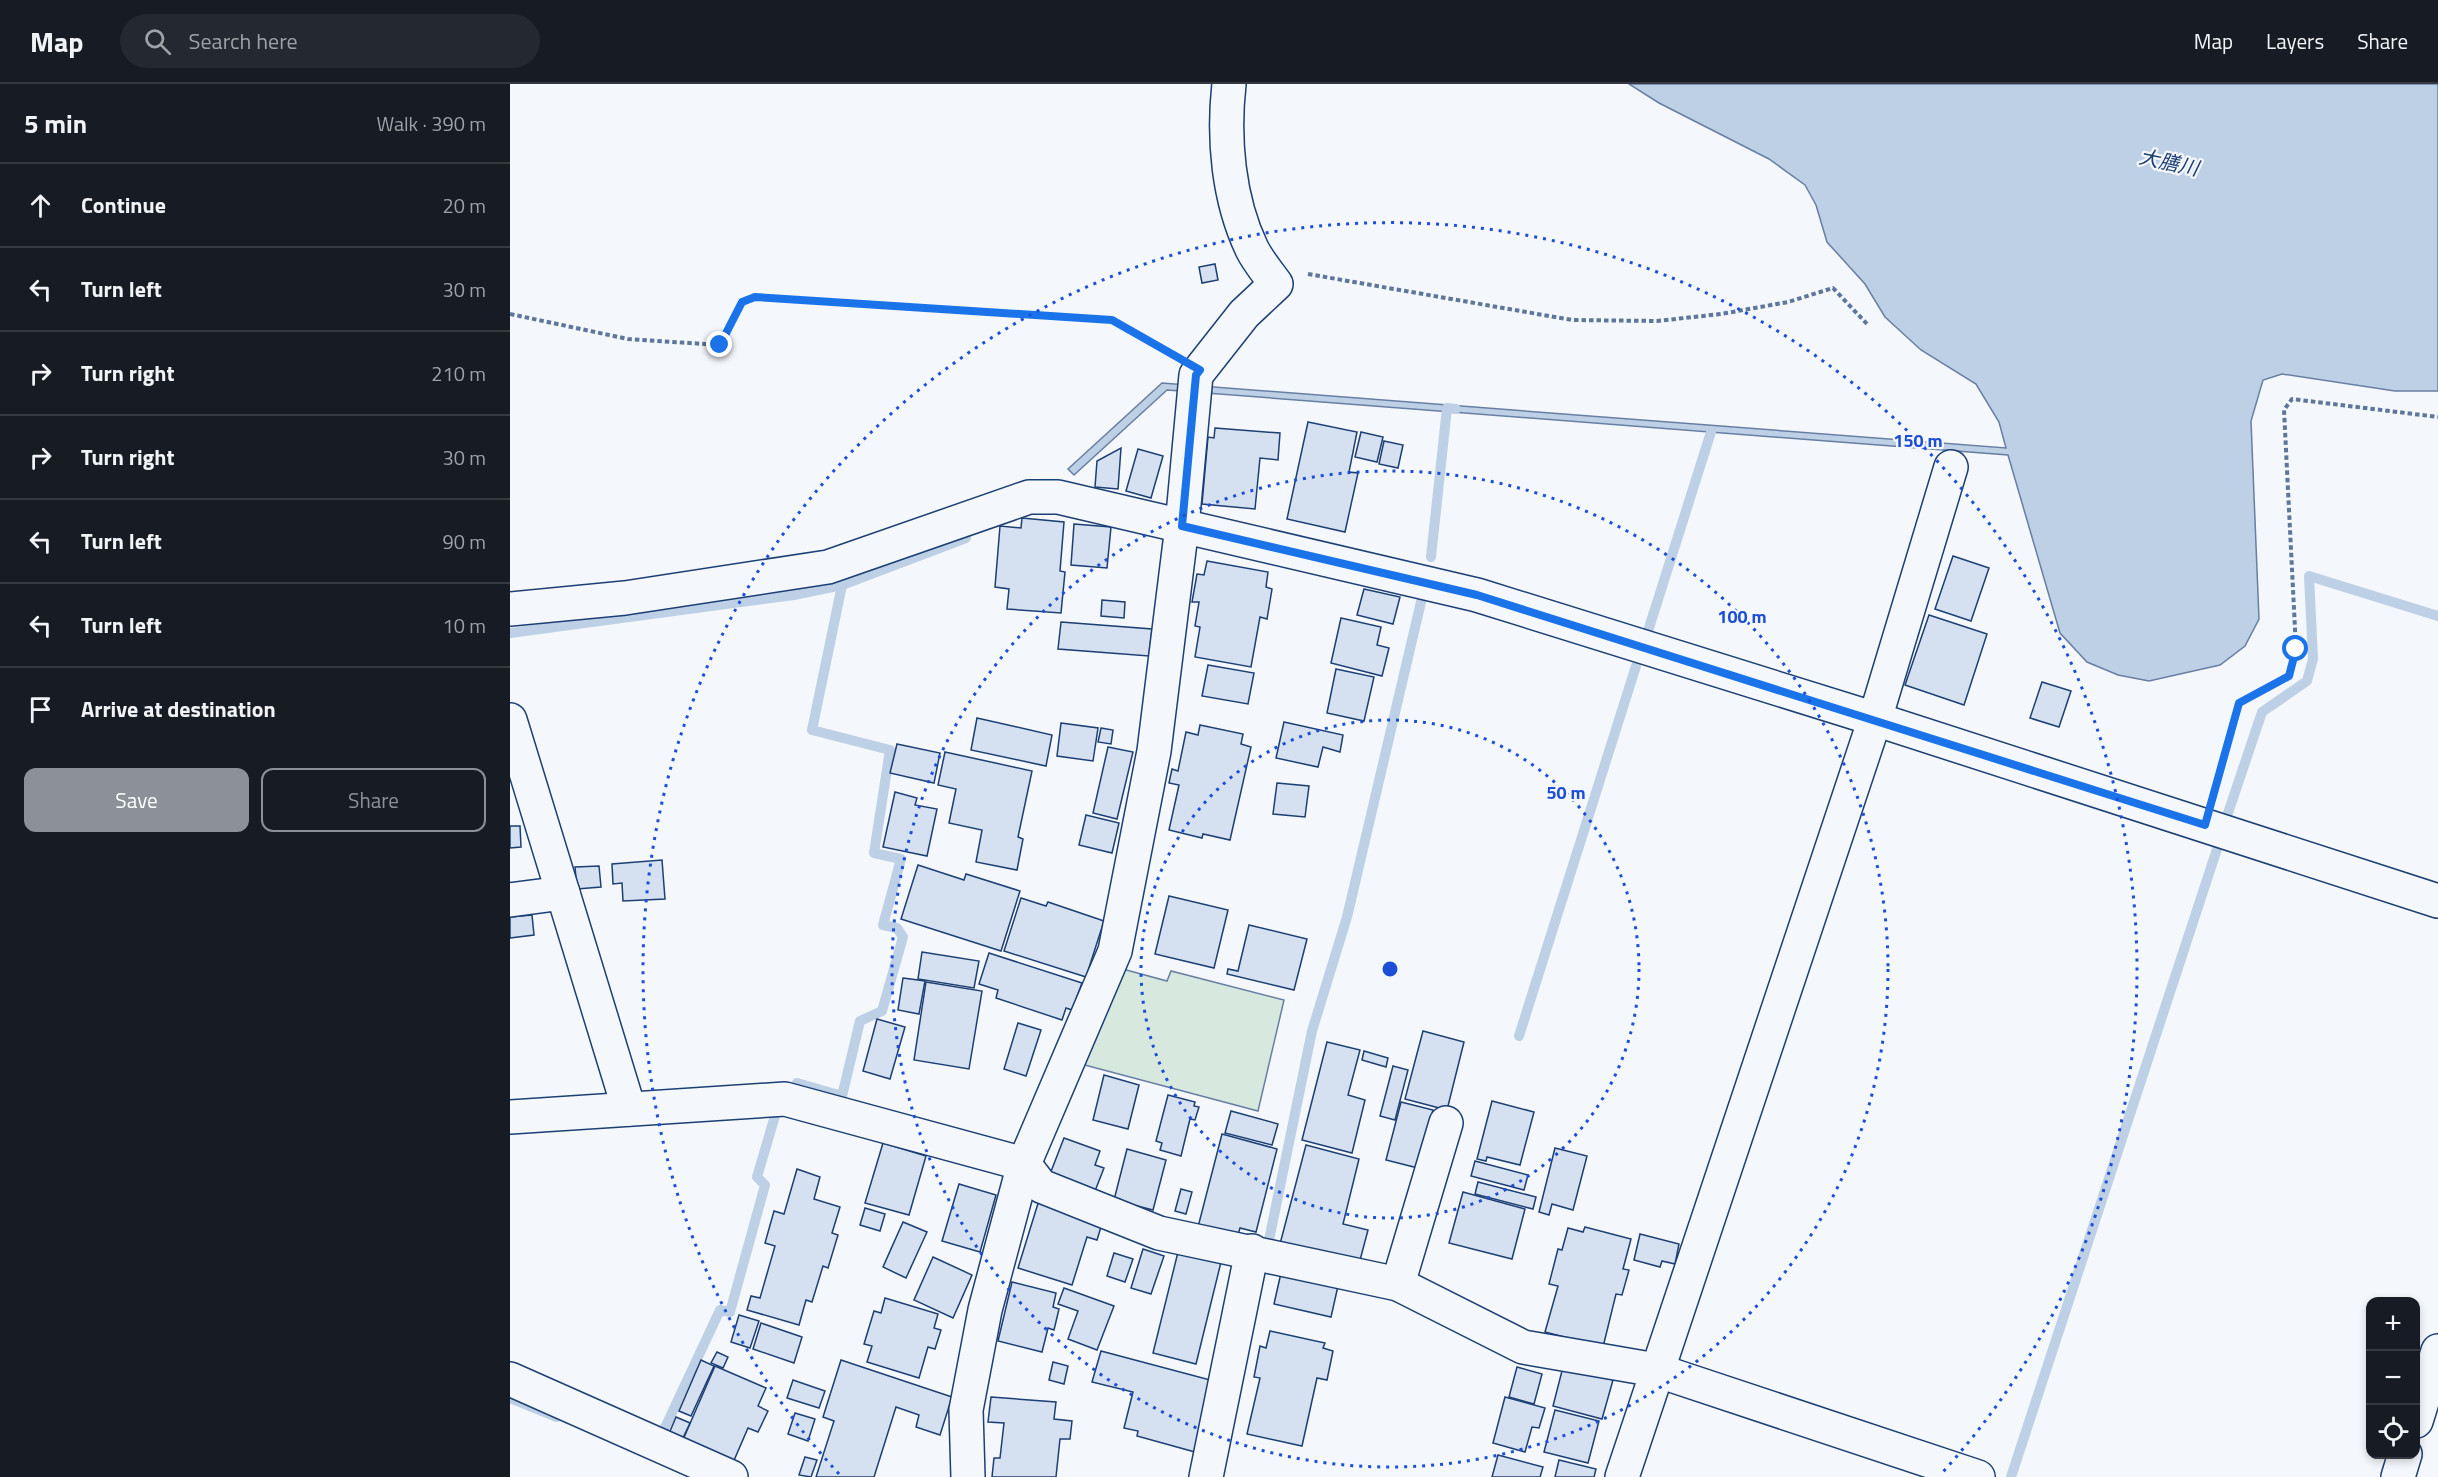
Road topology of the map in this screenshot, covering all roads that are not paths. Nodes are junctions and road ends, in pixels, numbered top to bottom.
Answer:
1 (1229, 84) edge
2 (1951, 467) dead end
3 (1182, 526) junction
4 (510, 609) edge
5 (1875, 719) junction
6 (510, 720) edge
7 (563, 893) junction
8 (510, 900) edge
9 (2438, 901) edge
10 (628, 1109) junction
11 (510, 1117) edge
12 (1446, 1123) dead end
13 (1024, 1164) junction
14 (1252, 1251) junction
15 (1398, 1284) junction
16 (2438, 1351) edge
17 (1656, 1370) junction
18 (510, 1379) edge
19 (2420, 1406) edge
20 (2404, 1459) edge
21 (731, 1477) edge
22 (968, 1477) edge
23 (1206, 1477) edge
24 (1622, 1477) edge
25 (1978, 1477) edge
26 (2398, 1477) edge

1 - 3 street
2 - 5 street
3 - 4 street
3 - 5 street
3 - 13 street
5 - 9 street
5 - 17 street
6 - 7 street
7 - 8 street
7 - 10 street
10 - 11 street
10 - 13 street
12 - 15 street
13 - 14 street
13 - 22 street
14 - 15 street
14 - 23 street
15 - 17 street
16 - 19 street
17 - 24 street
17 - 25 street
18 - 21 street
20 - 26 street

